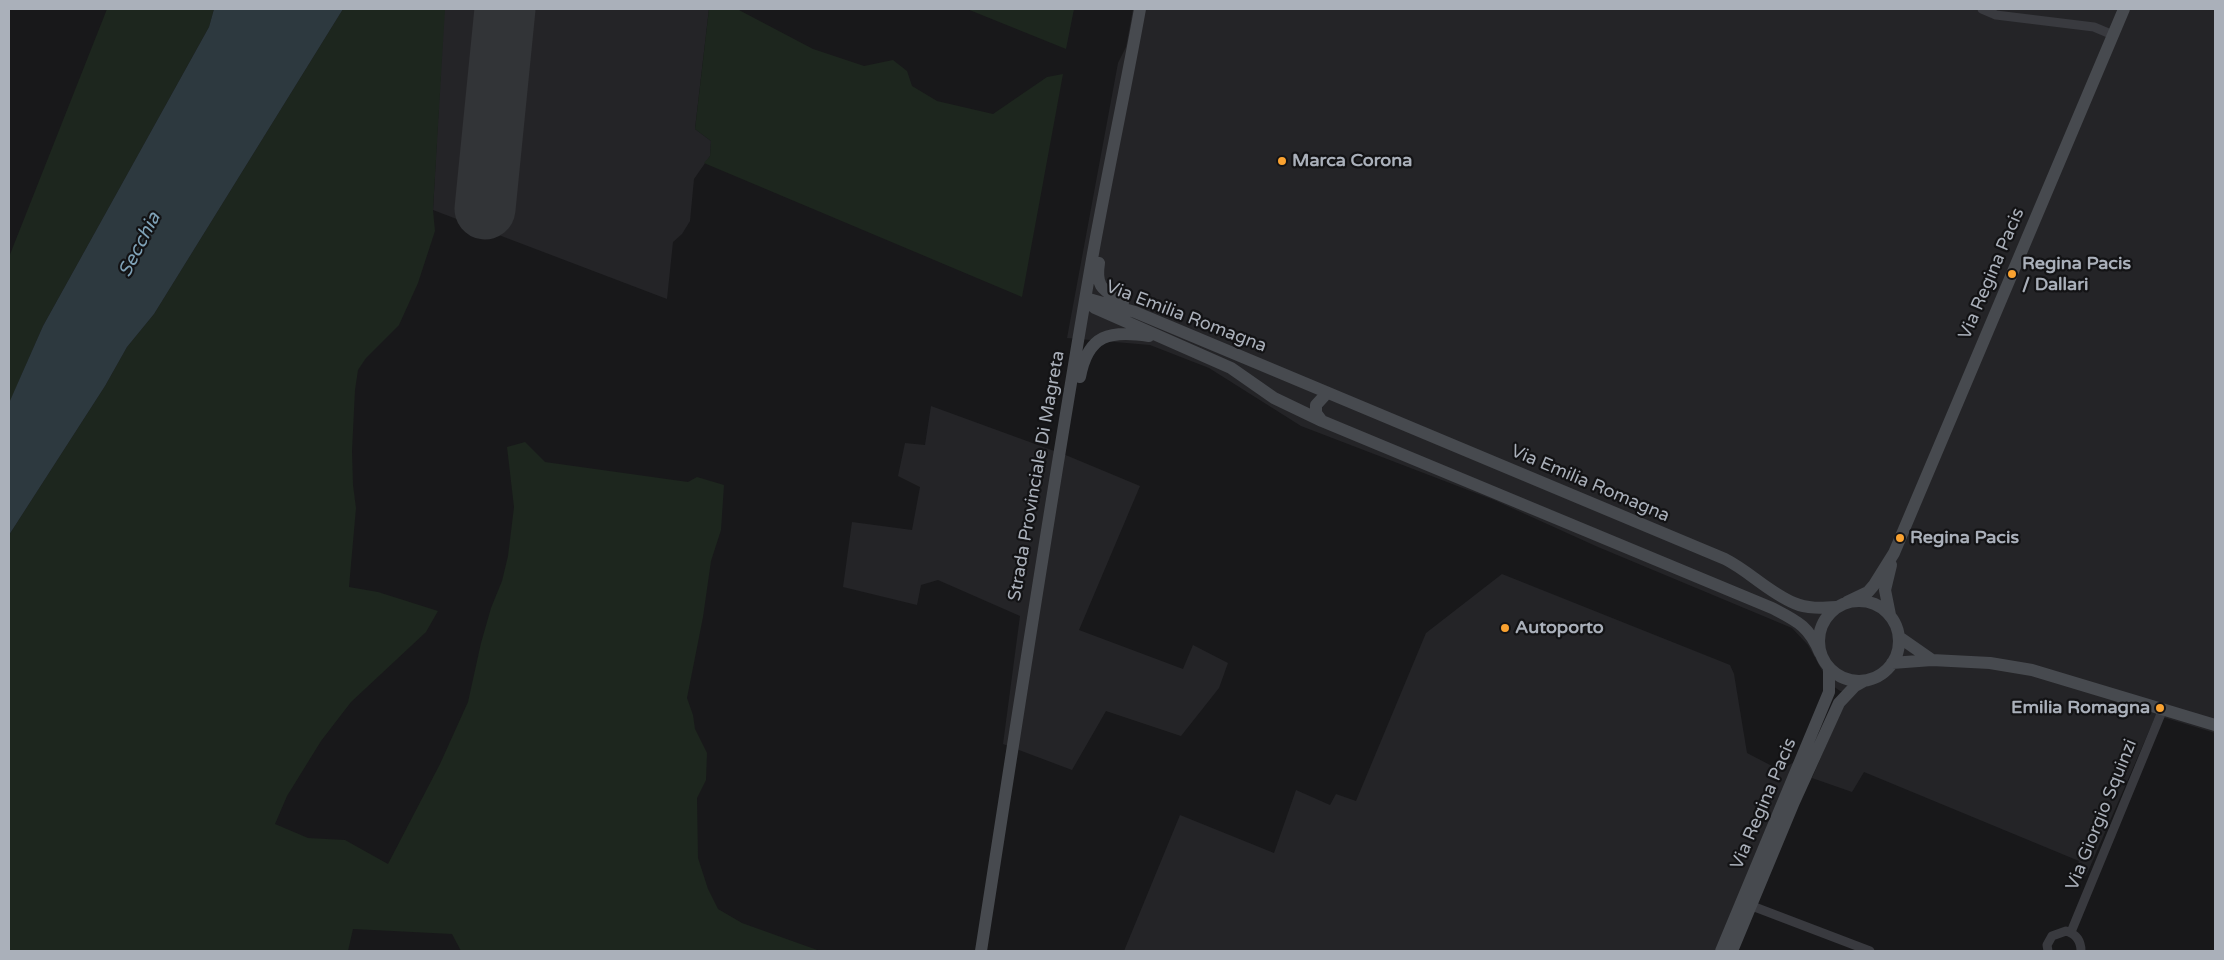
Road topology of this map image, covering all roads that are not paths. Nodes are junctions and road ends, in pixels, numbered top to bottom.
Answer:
1 (1140, 9) edge
2 (1982, 9) edge
3 (2124, 9) edge
4 (2020, 13) edge
5 (2113, 35) junction
6 (1104, 194) junction
7 (1085, 300) junction
8 (1135, 312) junction
9 (1158, 337) junction
10 (1327, 393) junction
11 (1322, 421) junction
12 (1063, 431) junction
13 (1894, 553) junction
14 (1841, 605) junction
15 (1890, 615) junction
16 (1899, 637) junction
17 (1820, 653) junction
18 (1932, 660) junction
19 (1892, 664) junction
20 (1829, 668) junction
21 (1864, 681) junction
22 (2163, 709) junction
23 (2215, 725) edge
24 (1752, 906) junction
25 (2071, 932) junction
26 (981, 951) edge
27 (1721, 951) edge
28 (1732, 951) edge
29 (1870, 951) edge
30 (2048, 951) edge
31 (2081, 951) edge

1 - 6 street, Strada Provinciale Di Magreta
2 - 4 street
3 - 5 street, Via Regina Pacis
4 - 5 street
5 - 13 street, Via Regina Pacis
6 - 7 street, Strada Provinciale Di Magreta
6 - 8 street
7 - 8 street, Via Emilia Romagna
7 - 9 street, Via Emilia Romagna
7 - 12 street, Strada Provinciale Di Magreta
8 - 10 street, Via Emilia Romagna
9 - 11 street, Via Emilia Romagna
9 - 12 street
10 - 11 street
10 - 14 street, Via Emilia Romagna
11 - 17 street, Via Emilia Romagna
12 - 26 street, Strada Provinciale Di Magreta
13 - 14 street, Via Regina Pacis
13 - 15 street, Via Regina Pacis
14 - 15 street, Via Emilia Romagna
14 - 17 street
15 - 16 street
16 - 18 street
16 - 19 street
17 - 20 street, Via Emilia Romagna
18 - 19 street
18 - 22 street
19 - 21 street
20 - 21 street
20 - 27 street, Via Regina Pacis
21 - 24 street, Via Regina Pacis
22 - 23 street
22 - 25 street, Via Giorgio Squinzi
24 - 28 street, Via Regina Pacis
24 - 29 street
25 - 30 street
25 - 31 street

